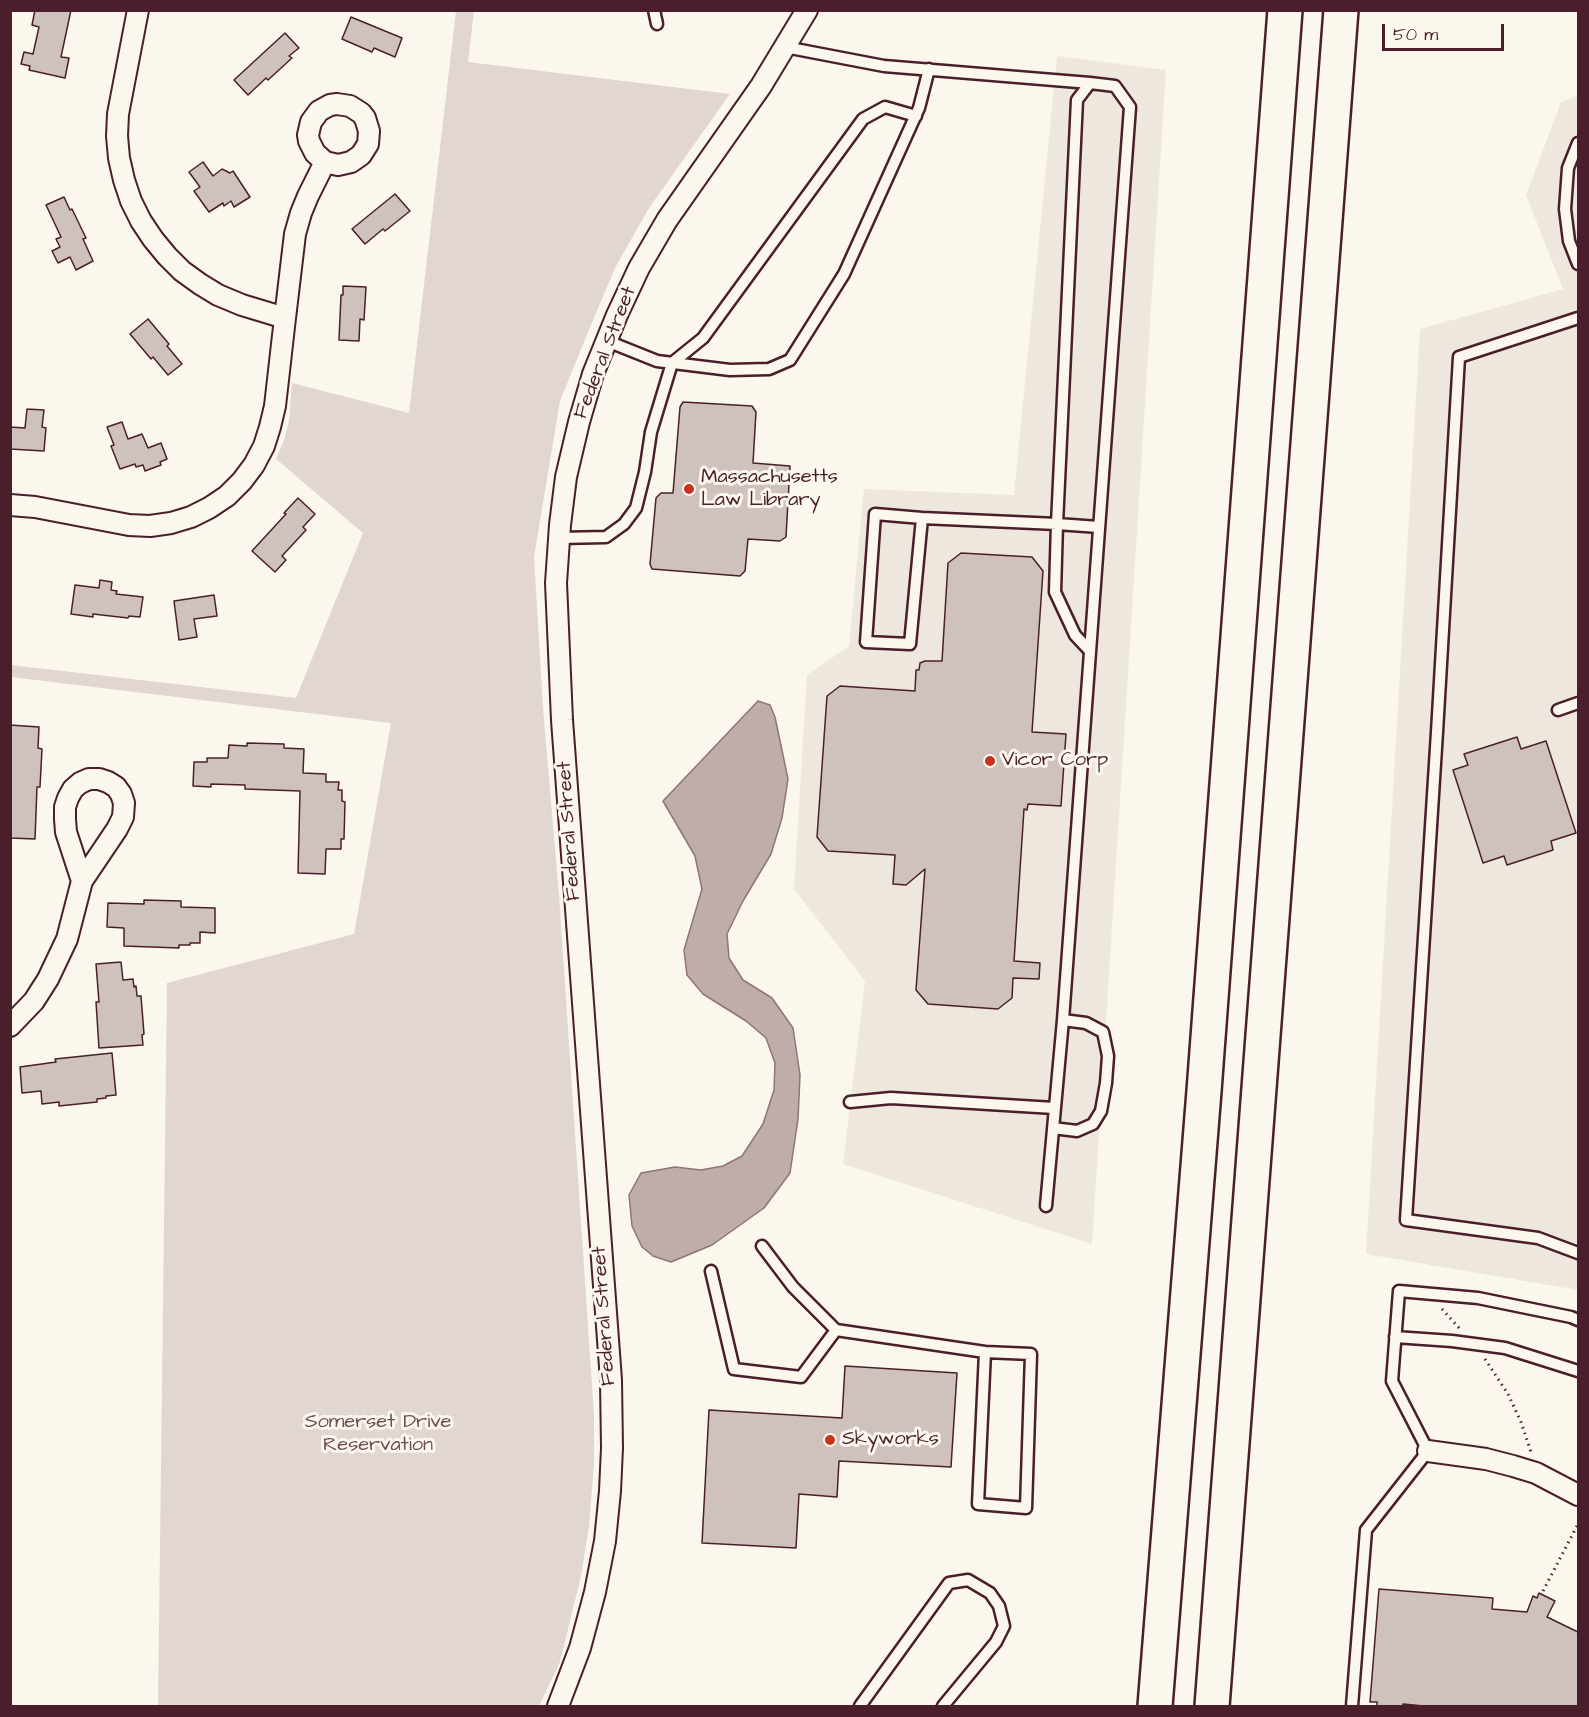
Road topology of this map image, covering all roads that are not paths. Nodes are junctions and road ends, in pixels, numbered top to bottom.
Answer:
1 (138, 10) edge
2 (654, 10) edge
3 (807, 10) edge
4 (1286, 10) edge
5 (1341, 10) edge
6 (657, 24) dead end
7 (785, 47) junction
8 (929, 69) junction
9 (1090, 83) junction
10 (916, 116) junction
11 (1578, 143) edge
12 (325, 162) dead end
13 (1578, 264) edge
14 (285, 318) junction
15 (1578, 318) edge
16 (607, 341) junction
17 (672, 363) junction
18 (10, 505) edge
19 (922, 518) junction
20 (1058, 524) junction
21 (1099, 527) junction
22 (559, 538) junction
23 (1090, 651) junction
24 (1578, 703) edge
25 (1558, 710) dead end
26 (82, 880) junction
27 (1063, 1020) junction
28 (10, 1026) edge
29 (850, 1102) dead end
30 (1054, 1108) junction
31 (1053, 1128) junction
32 (1046, 1206) dead end
33 (762, 1246) dead end
34 (1578, 1253) edge
35 (711, 1271) dead end
36 (1578, 1320) edge
37 (836, 1330) junction
38 (1395, 1337) junction
39 (985, 1352) junction
40 (1578, 1371) edge
41 (1428, 1451) junction
42 (1578, 1496) edge
43 (558, 1707) edge
44 (860, 1707) edge
45 (944, 1707) edge
46 (1155, 1707) edge
47 (1212, 1707) edge
48 (1352, 1707) edge

1 - 14 street
2 - 6 lane
3 - 7 street, Federal Street
4 - 46 highway
5 - 47 highway
7 - 8 lane
7 - 16 street, Federal Street
8 - 9 lane
8 - 10 lane
9 - 20 lane
9 - 21 lane
10 - 17 lane
10 - 17 lane
11 - 13 lane
12 - 14 street
14 - 18 street
15 - 34 lane
16 - 17 lane
16 - 22 street, Federal Street
17 - 22 lane
19 - 19 lane
19 - 20 lane
20 - 21 lane
20 - 23 lane
21 - 23 lane
22 - 43 street, Federal Street
23 - 27 lane
24 - 25 lane
26 - 26 street
26 - 28 street
27 - 30 lane
27 - 31 lane
29 - 30 lane
30 - 31 lane
31 - 32 lane
33 - 37 lane
35 - 37 lane
36 - 38 lane
37 - 39 lane
38 - 40 lane
38 - 41 lane
39 - 39 lane
41 - 42 street
41 - 48 lane
44 - 45 lane

